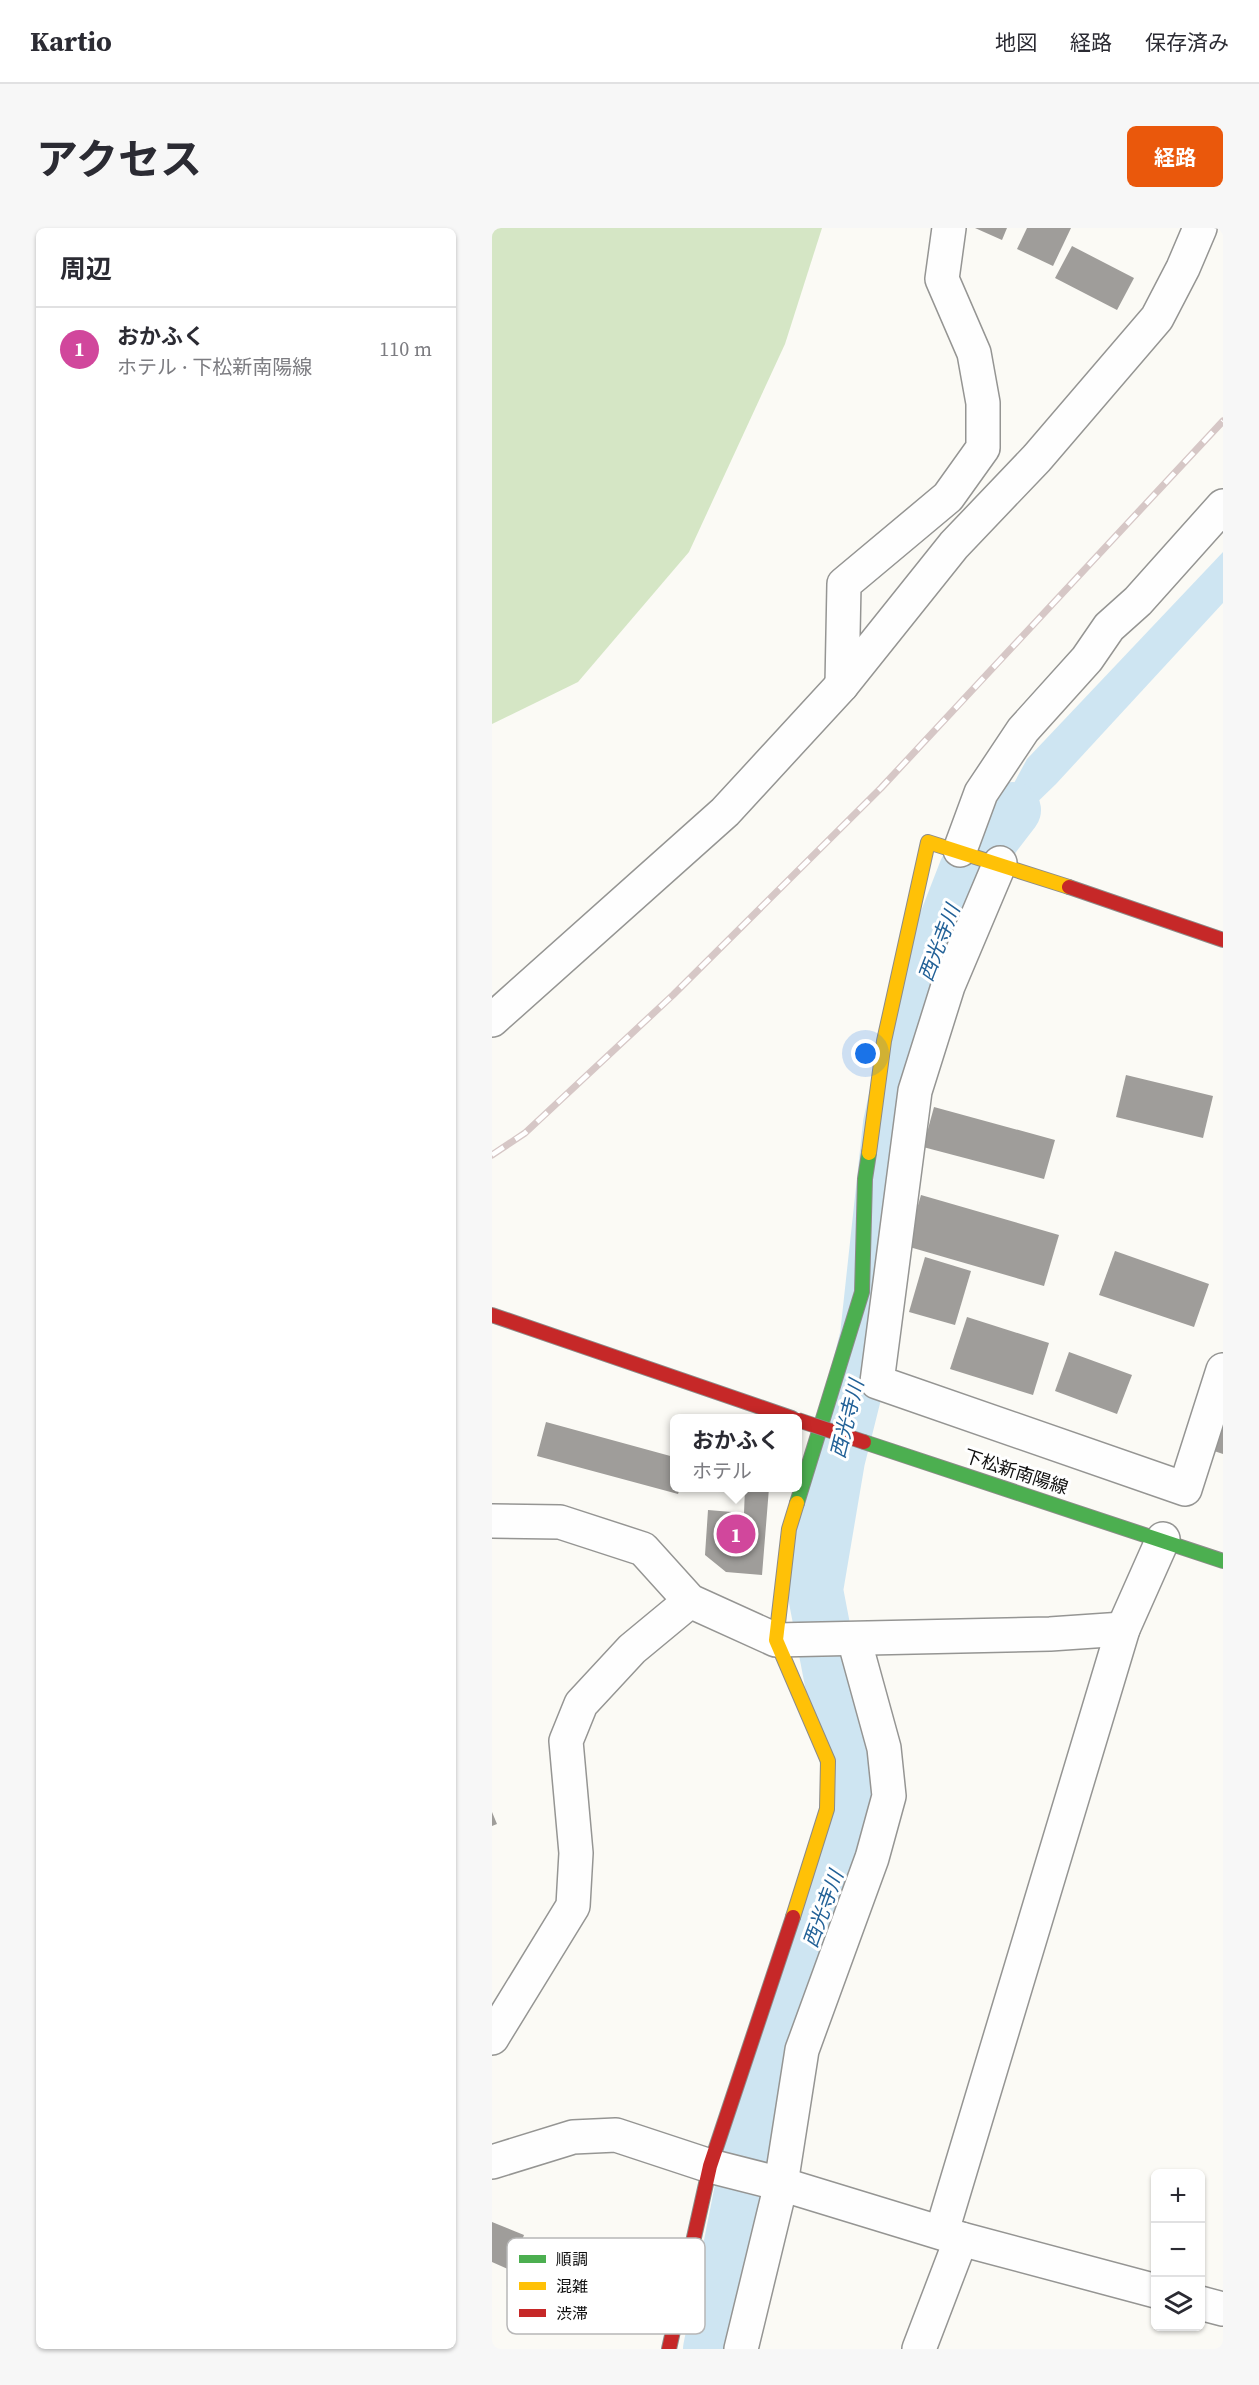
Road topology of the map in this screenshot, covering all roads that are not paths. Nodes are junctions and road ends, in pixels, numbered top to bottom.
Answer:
1 (949, 228) edge
2 (1200, 228) edge
3 (1223, 506) edge
4 (842, 685) junction
5 (960, 850) junction
6 (1000, 863) junction
7 (1223, 940) edge
8 (492, 1020) edge
9 (492, 1315) edge
10 (1223, 1370) edge
11 (778, 1414) edge
12 (802, 1421) edge
13 (802, 1487) edge
14 (800, 1492) edge
15 (492, 1521) edge
16 (1163, 1539) junction
17 (1223, 1561) edge
18 (690, 1601) junction
19 (1123, 1629) junction
20 (854, 1639) junction
21 (776, 1640) junction
22 (492, 2038) edge
23 (492, 2162) edge
24 (710, 2166) junction
25 (781, 2184) junction
26 (951, 2235) junction
27 (694, 2238) edge
28 (1151, 2290) edge
29 (1205, 2304) edge
30 (1223, 2308) edge
31 (672, 2334) edge
32 (669, 2349) edge
33 (741, 2349) edge
34 (919, 2349) edge

1 - 4 street
2 - 4 street
3 - 5 street
4 - 8 street
5 - 6 street
5 - 13 street
6 - 7 street
6 - 10 street
9 - 11 street
12 - 16 street, 下松新南陽線, bridge
14 - 21 street
15 - 18 street
16 - 17 street, 下松新南陽線
16 - 19 street
18 - 21 street
18 - 22 street
19 - 20 street
19 - 26 street
20 - 21 street
20 - 25 street
21 - 24 street
23 - 24 street
24 - 25 street
24 - 27 street
25 - 26 street
25 - 33 street
26 - 28 street
26 - 34 street
29 - 30 street
31 - 32 street

